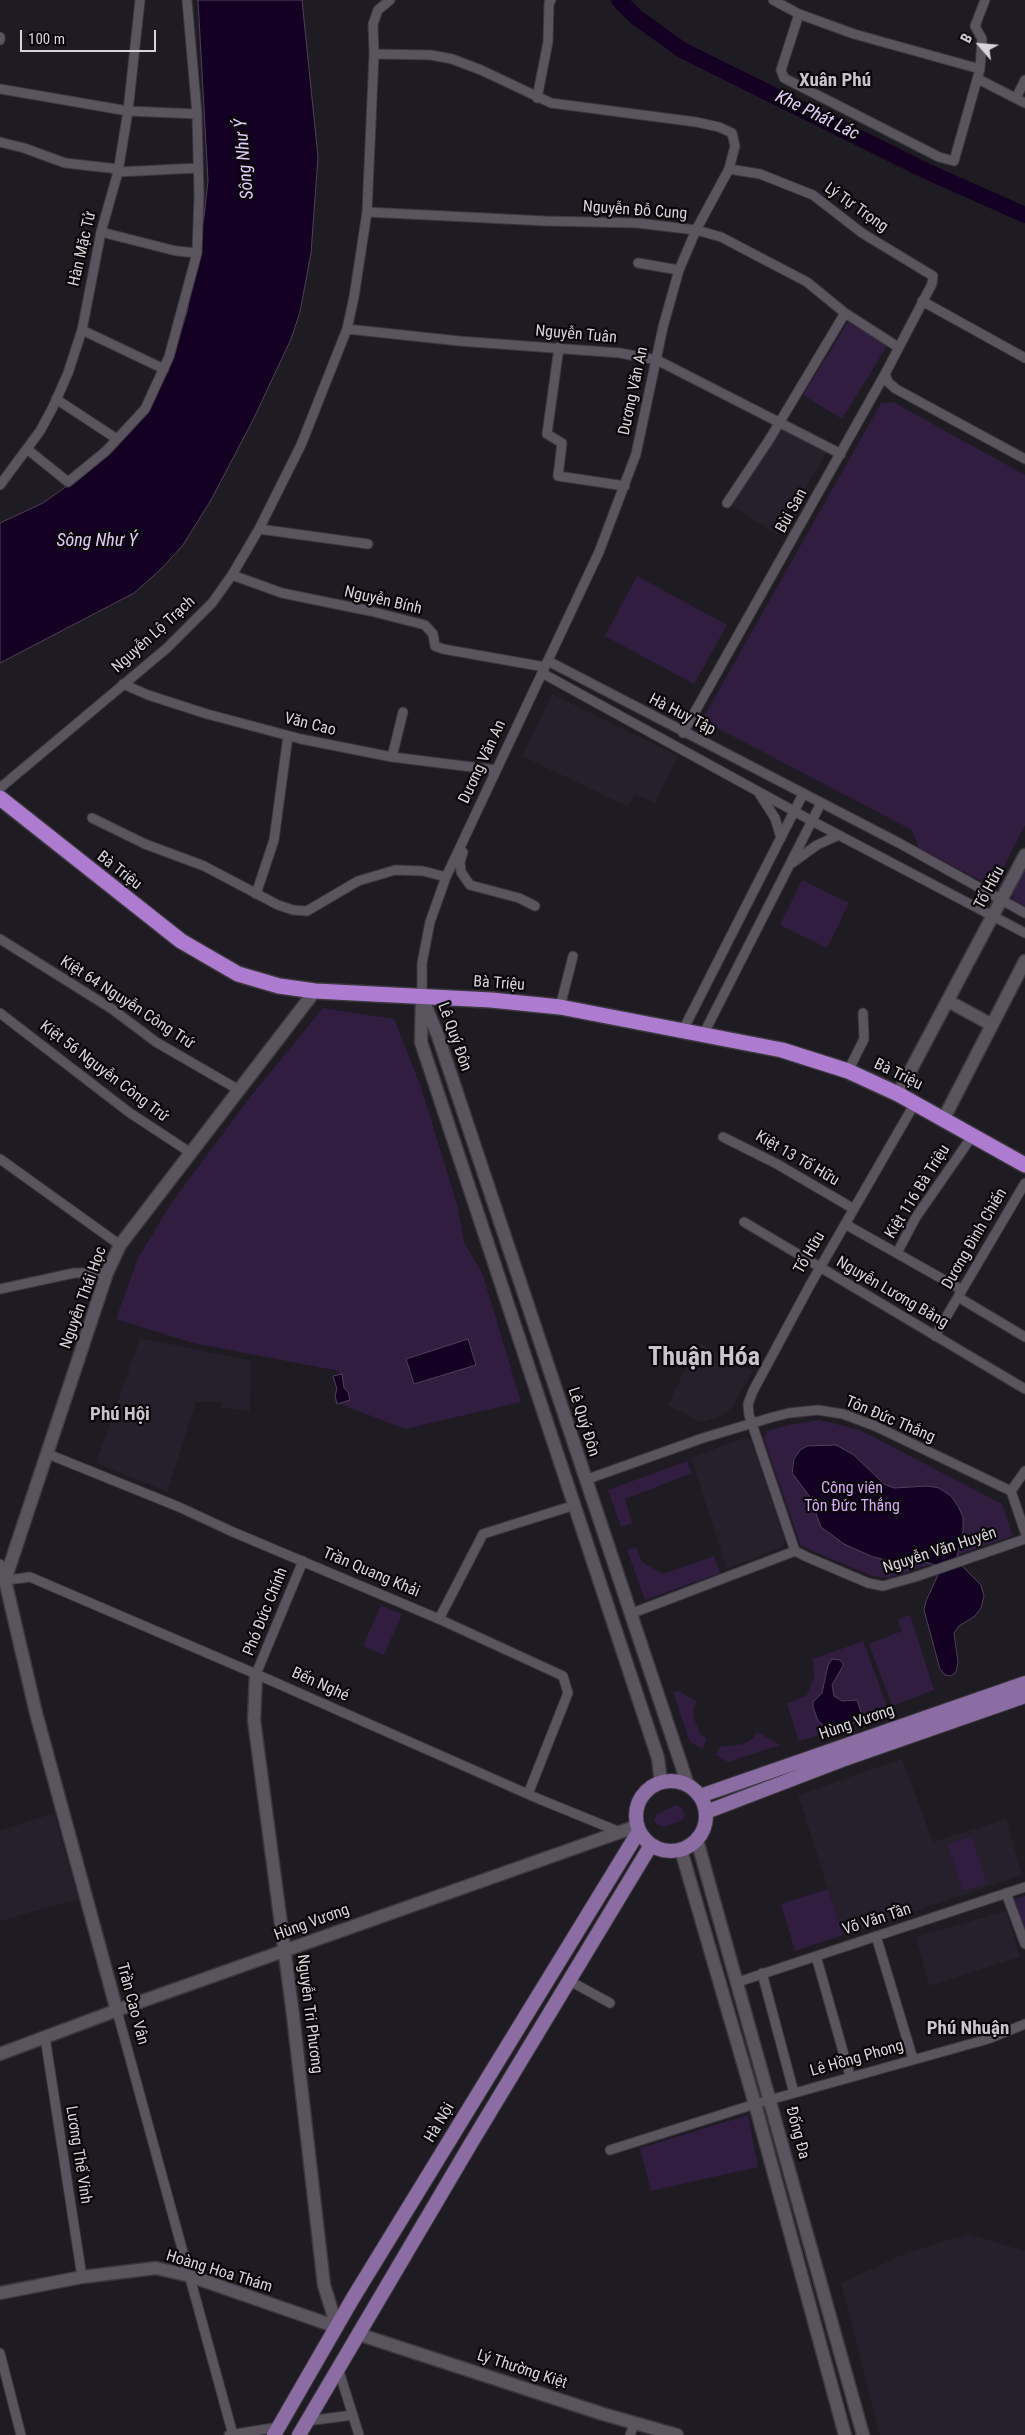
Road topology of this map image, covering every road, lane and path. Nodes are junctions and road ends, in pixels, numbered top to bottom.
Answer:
1 (140, 0) edge
2 (187, 0) edge
3 (390, 0) edge
4 (773, 0) edge
5 (985, 0) edge
6 (547, 1) edge
7 (799, 14) junction
8 (374, 54) junction
9 (980, 69) junction
10 (978, 79) junction
11 (1025, 80) edge
12 (0, 89) edge
13 (538, 98) junction
14 (1016, 98) junction
15 (1025, 103) edge
16 (128, 111) junction
17 (197, 114) junction
18 (0, 142) edge
19 (198, 168) junction
20 (729, 169) junction
21 (118, 171) junction
22 (367, 212) junction
23 (696, 230) junction
24 (101, 232) junction
25 (197, 253) junction
26 (638, 263) dead end
27 (679, 270) junction
28 (922, 302) junction
29 (845, 313) junction
30 (347, 329) junction
31 (82, 330) junction
32 (898, 346) junction
33 (559, 347) junction
34 (1025, 358) edge
35 (657, 360) junction
36 (164, 369) junction
37 (885, 374) junction
38 (56, 399) junction
39 (779, 422) junction
40 (117, 440) junction
41 (27, 449) junction
42 (841, 454) junction
43 (1025, 459) edge
44 (0, 485) edge
45 (625, 486) junction
46 (727, 503) dead end
47 (259, 529) junction
48 (368, 544) dead end
49 (232, 575) junction
50 (545, 668) junction
51 (123, 684) junction
52 (633, 706) junction
53 (403, 712) dead end
54 (626, 719) junction
55 (683, 733) junction
56 (288, 736) junction
57 (724, 753) junction
58 (392, 758) junction
59 (714, 767) junction
60 (496, 770) junction
61 (0, 788) edge
62 (758, 791) junction
63 (803, 794) junction
64 (0, 798) edge
65 (822, 803) junction
66 (794, 811) junction
67 (92, 818) dead end
68 (812, 821) junction
69 (466, 834) junction
70 (839, 835) junction
71 (781, 838) junction
72 (1025, 855) edge
73 (788, 866) junction
74 (446, 877) junction
75 (256, 894) junction
76 (1002, 900) junction
77 (535, 906) dead end
78 (1025, 913) edge
79 (994, 915) junction
80 (1025, 932) edge
81 (0, 939) edge
82 (573, 956) dead end
83 (1025, 961) edge
84 (315, 991) junction
85 (422, 997) junction
86 (948, 1001) junction
87 (560, 1007) junction
88 (0, 1013) edge
89 (863, 1013) dead end
90 (992, 1025) junction
91 (683, 1030) junction
92 (702, 1035) junction
93 (848, 1071) junction
94 (239, 1090) junction
95 (898, 1094) junction
96 (916, 1103) junction
97 (944, 1118) junction
98 (973, 1135) junction
99 (723, 1137) dead end
100 (191, 1153) junction
101 (0, 1159) edge
102 (1025, 1165) edge
103 (1025, 1183) edge
104 (854, 1209) junction
105 (744, 1222) dead end
106 (845, 1224) junction
107 (501, 1226) junction
108 (484, 1232) junction
109 (120, 1245) junction
110 (897, 1253) junction
111 (820, 1268) junction
112 (107, 1272) junction
113 (0, 1289) edge
114 (960, 1294) junction
115 (935, 1336) junction
116 (1025, 1337) edge
117 (1025, 1389) edge
118 (751, 1423) junction
119 (48, 1454) junction
120 (1025, 1472) edge
121 (585, 1480) junction
122 (569, 1486) junction
123 (1011, 1491) junction
124 (575, 1505) junction
125 (1025, 1532) edge
126 (1025, 1539) edge
127 (795, 1551) junction
128 (303, 1561) junction
129 (0, 1564) edge
130 (2, 1581) edge
131 (630, 1614) junction
132 (439, 1619) junction
133 (256, 1674) junction
134 (1025, 1683) edge
135 (653, 1684) junction
136 (635, 1690) junction
137 (1025, 1696) edge
138 (661, 1782) junction
139 (688, 1785) junction
140 (528, 1794) junction
141 (700, 1796) junction
142 (706, 1812) junction
143 (638, 1828) junction
144 (620, 1832) junction
145 (697, 1840) junction
146 (651, 1845) junction
147 (681, 1850) junction
148 (1025, 1887) edge
149 (1006, 1893) junction
150 (876, 1936) junction
151 (1025, 1944) edge
152 (285, 1951) junction
153 (816, 1956) junction
154 (762, 1974) junction
155 (568, 1980) junction
156 (738, 1982) junction
157 (610, 2003) dead end
158 (117, 2011) junction
159 (1025, 2024) edge
160 (45, 2037) junction
161 (0, 2054) edge
162 (913, 2059) junction
163 (850, 2076) junction
164 (794, 2093) junction
165 (771, 2100) junction
166 (755, 2104) junction
167 (610, 2150) dead end
168 (190, 2276) junction
169 (82, 2277) junction
170 (0, 2293) edge
171 (337, 2327) junction
172 (358, 2334) junction
173 (0, 2353) edge
174 (338, 2368) junction
175 (354, 2415) junction
176 (308, 2421) junction
177 (633, 2429) edge
178 (277, 2431) edge
179 (21, 2435) edge
180 (229, 2435) edge
181 (233, 2435) edge
182 (299, 2435) edge
183 (359, 2435) edge
184 (677, 2435) edge
185 (845, 2435) edge
186 (863, 2435) edge

1 - 16 street, Hàn Mặc Tử
2 - 17 street
3 - 8 street, Nguyễn Lộ Trạch
4 - 7 street
5 - 9 street
6 - 13 street
7 - 9 street
7 - 10 street
8 - 13 street, Dương Văn An
8 - 22 street, Nguyễn Lộ Trạch
9 - 10 street
10 - 14 street
11 - 14 street
12 - 16 street
13 - 20 street, Dương Văn An
14 - 15 street
16 - 17 street
16 - 21 street, Hàn Mặc Tử
17 - 19 street
18 - 21 street
19 - 21 street
19 - 25 street
20 - 23 street, Dương Văn An
20 - 28 street, Lý Tự Trọng
21 - 24 street, Hàn Mặc Tử
22 - 23 street, Nguyễn Đỗ Cung
22 - 30 street, Nguyễn Lộ Trạch
23 - 27 street, Dương Văn An
23 - 29 street, Nguyễn Đỗ Cung
24 - 25 street
24 - 31 street, Hàn Mặc Tử
25 - 36 street
26 - 27 street
27 - 35 street, Dương Văn An
28 - 32 street, Bùi San
28 - 34 street
29 - 32 street, Nguyễn Đỗ Cung
29 - 39 street
30 - 33 street, Nguyễn Tuân
30 - 47 street, Nguyễn Lộ Trạch
31 - 36 street
31 - 38 street, Hàn Mặc Tử
32 - 37 street, Bùi San
33 - 35 street, Nguyễn Tuân
33 - 45 street
35 - 39 street, Nguyễn Tuân
35 - 45 street, Dương Văn An
36 - 40 street
37 - 42 street, Bùi San
37 - 43 street
38 - 40 street
38 - 41 street, Hàn Mặc Tử
39 - 42 street, Nguyễn Tuân
39 - 46 street
40 - 41 street
41 - 44 street, Hàn Mặc Tử
42 - 55 street, Bùi San
45 - 50 street, Dương Văn An
47 - 48 street
47 - 49 street, Nguyễn Lộ Trạch
49 - 50 street, Nguyễn Bính
49 - 51 street, Nguyễn Lộ Trạch
50 - 52 street, Hà Huy Tập
50 - 54 street, Hà Huy Tập
50 - 60 street, Dương Văn An
51 - 56 street, Văn Cao
51 - 61 street, Nguyễn Lộ Trạch
52 - 54 street
52 - 55 street, Hà Huy Tập
53 - 58 street
54 - 59 street, Hà Huy Tập
55 - 57 street, Hà Huy Tập
56 - 58 street, Văn Cao
56 - 75 street
57 - 59 street
57 - 63 street, Hà Huy Tập
58 - 60 street, Văn Cao
59 - 62 street, Hà Huy Tập
60 - 69 street, Dương Văn An
62 - 66 street, Hà Huy Tập
62 - 71 street
63 - 65 street, Hà Huy Tập
63 - 66 street
64 - 84 highway, Bà Triệu
65 - 68 street
65 - 76 street, Hà Huy Tập
66 - 68 street, Hà Huy Tập
66 - 71 street
67 - 75 street
68 - 70 street, Hà Huy Tập
68 - 73 street
69 - 74 street, Dương Văn An
69 - 77 street
70 - 73 street
70 - 79 street, Hà Huy Tập
71 - 91 street
72 - 76 street, Tố Hữu
73 - 92 street
74 - 75 street
74 - 85 street, Dương Văn An
76 - 78 street, Hà Huy Tập
76 - 79 street, Tố Hữu
79 - 80 street, Hà Huy Tập
79 - 86 street, Tố Hữu
81 - 94 street, Kiệt 64 Nguyễn Công Trứ
82 - 87 street
83 - 90 street
84 - 85 highway, Bà Triệu
84 - 94 street, Nguyễn Thái Học
85 - 87 highway, Bà Triệu
85 - 107 street, Lê Quý Đôn
85 - 108 street, Lê Quý Đôn
86 - 90 street
86 - 95 street, Tố Hữu
87 - 91 highway, Bà Triệu
88 - 100 street, Kiệt 56 Nguyễn Công Trứ
89 - 93 street
90 - 97 street
91 - 92 highway, Bà Triệu
92 - 93 highway, Bà Triệu
93 - 95 highway, Bà Triệu
94 - 100 street, Nguyễn Thái Học
95 - 96 highway, Bà Triệu
96 - 97 highway, Bà Triệu
96 - 104 street, Tố Hữu
97 - 98 highway, Bà Triệu
98 - 102 highway, Bà Triệu
98 - 110 street, Kiệt 116 Bà Triệu
99 - 104 street, Kiệt 13 Tố Hữu
100 - 109 street, Nguyễn Thái Học
101 - 109 street
103 - 114 street, Dương Đình Chiến
104 - 106 street, Tố Hữu
105 - 111 street, Nguyễn Lương Bằng
106 - 110 street
106 - 111 street, Tố Hữu
107 - 108 street
107 - 121 street, Lê Quý Đôn
108 - 122 street, Lê Quý Đôn
109 - 112 street, Nguyễn Thái Học
110 - 114 street, Kiệt 116 Bà Triệu
111 - 115 street, Nguyễn Lương Bằng
111 - 118 street, Tố Hữu
112 - 113 street
112 - 119 street, Nguyễn Thái Học
114 - 115 street, Dương Đình Chiến
114 - 116 street, Kiệt 116 Bà Triệu
115 - 117 street, Nguyễn Lương Bằng
118 - 121 street, Tôn Đức Thắng
118 - 123 street, Tôn Đức Thắng
118 - 127 street
119 - 128 street, Trần Quang Khải
119 - 130 street, Nguyễn Thái Học
120 - 123 street
121 - 122 street
121 - 131 street, Lê Quý Đôn
122 - 124 street, Lê Quý Đôn
123 - 125 street
124 - 132 street
124 - 136 street, Lê Quý Đôn
126 - 127 street, Nguyễn Văn Huyên
127 - 131 street
128 - 132 street, Trần Quang Khải
128 - 133 street, Phó Đức Chính
129 - 130 street
130 - 133 street, Bến Nghé
130 - 158 street, Trần Cao Vân
131 - 135 street, Lê Quý Đôn
132 - 140 street, Trần Quang Khải
133 - 140 street, Bến Nghé
133 - 152 street, Nguyễn Tri Phương
134 - 141 main road, Hùng Vương
135 - 136 street
135 - 139 street, Lê Quý Đôn
136 - 138 street, Lê Quý Đôn
137 - 142 main road, Hùng Vương
138 - 139 main road
138 - 143 main road
139 - 141 main road
140 - 144 street, Bến Nghé
141 - 142 main road
142 - 145 main road
143 - 144 street, Hùng Vương
143 - 146 main road
143 - 171 main road, Hà Nội
144 - 152 street, Hùng Vương
145 - 147 main road
145 - 156 street, Đống Đa
146 - 147 main road
146 - 155 main road
147 - 166 street, Đống Đa
148 - 149 street, Võ Văn Tần
149 - 150 street, Võ Văn Tần
149 - 151 street
150 - 153 street, Võ Văn Tần
150 - 162 street
152 - 158 street, Hùng Vương
152 - 171 street, Nguyễn Tri Phương
153 - 154 street, Võ Văn Tần
153 - 163 street
154 - 156 street, Võ Văn Tần
154 - 164 street
155 - 157 street
155 - 172 main road
156 - 165 street, Đống Đa
158 - 160 street, Hùng Vương
158 - 168 street, Trần Cao Vân
159 - 162 street, Lê Hồng Phong
160 - 161 street, Hùng Vương
160 - 169 street, Lương Thế Vinh
162 - 163 street, Lê Hồng Phong
163 - 164 street, Lê Hồng Phong
164 - 165 street, Lê Hồng Phong
165 - 166 street, Lê Hồng Phong
165 - 186 street, Đống Đa
166 - 167 street, Lê Hồng Phong
166 - 185 street, Đống Đa
168 - 169 street, Hoàng Hoa Thám
168 - 171 street, Hoàng Hoa Thám
168 - 181 street, Trần Cao Vân
169 - 170 street, Hoàng Hoa Thám
171 - 172 main road
171 - 178 main road, Hà Nội
172 - 174 main road
172 - 177 street, Lý Thường Kiệt
173 - 179 street
174 - 175 street
174 - 176 main road
175 - 176 street
175 - 183 street
176 - 182 main road
177 - 184 street, Lý Thường Kiệt
178 - 181 street
180 - 181 street

